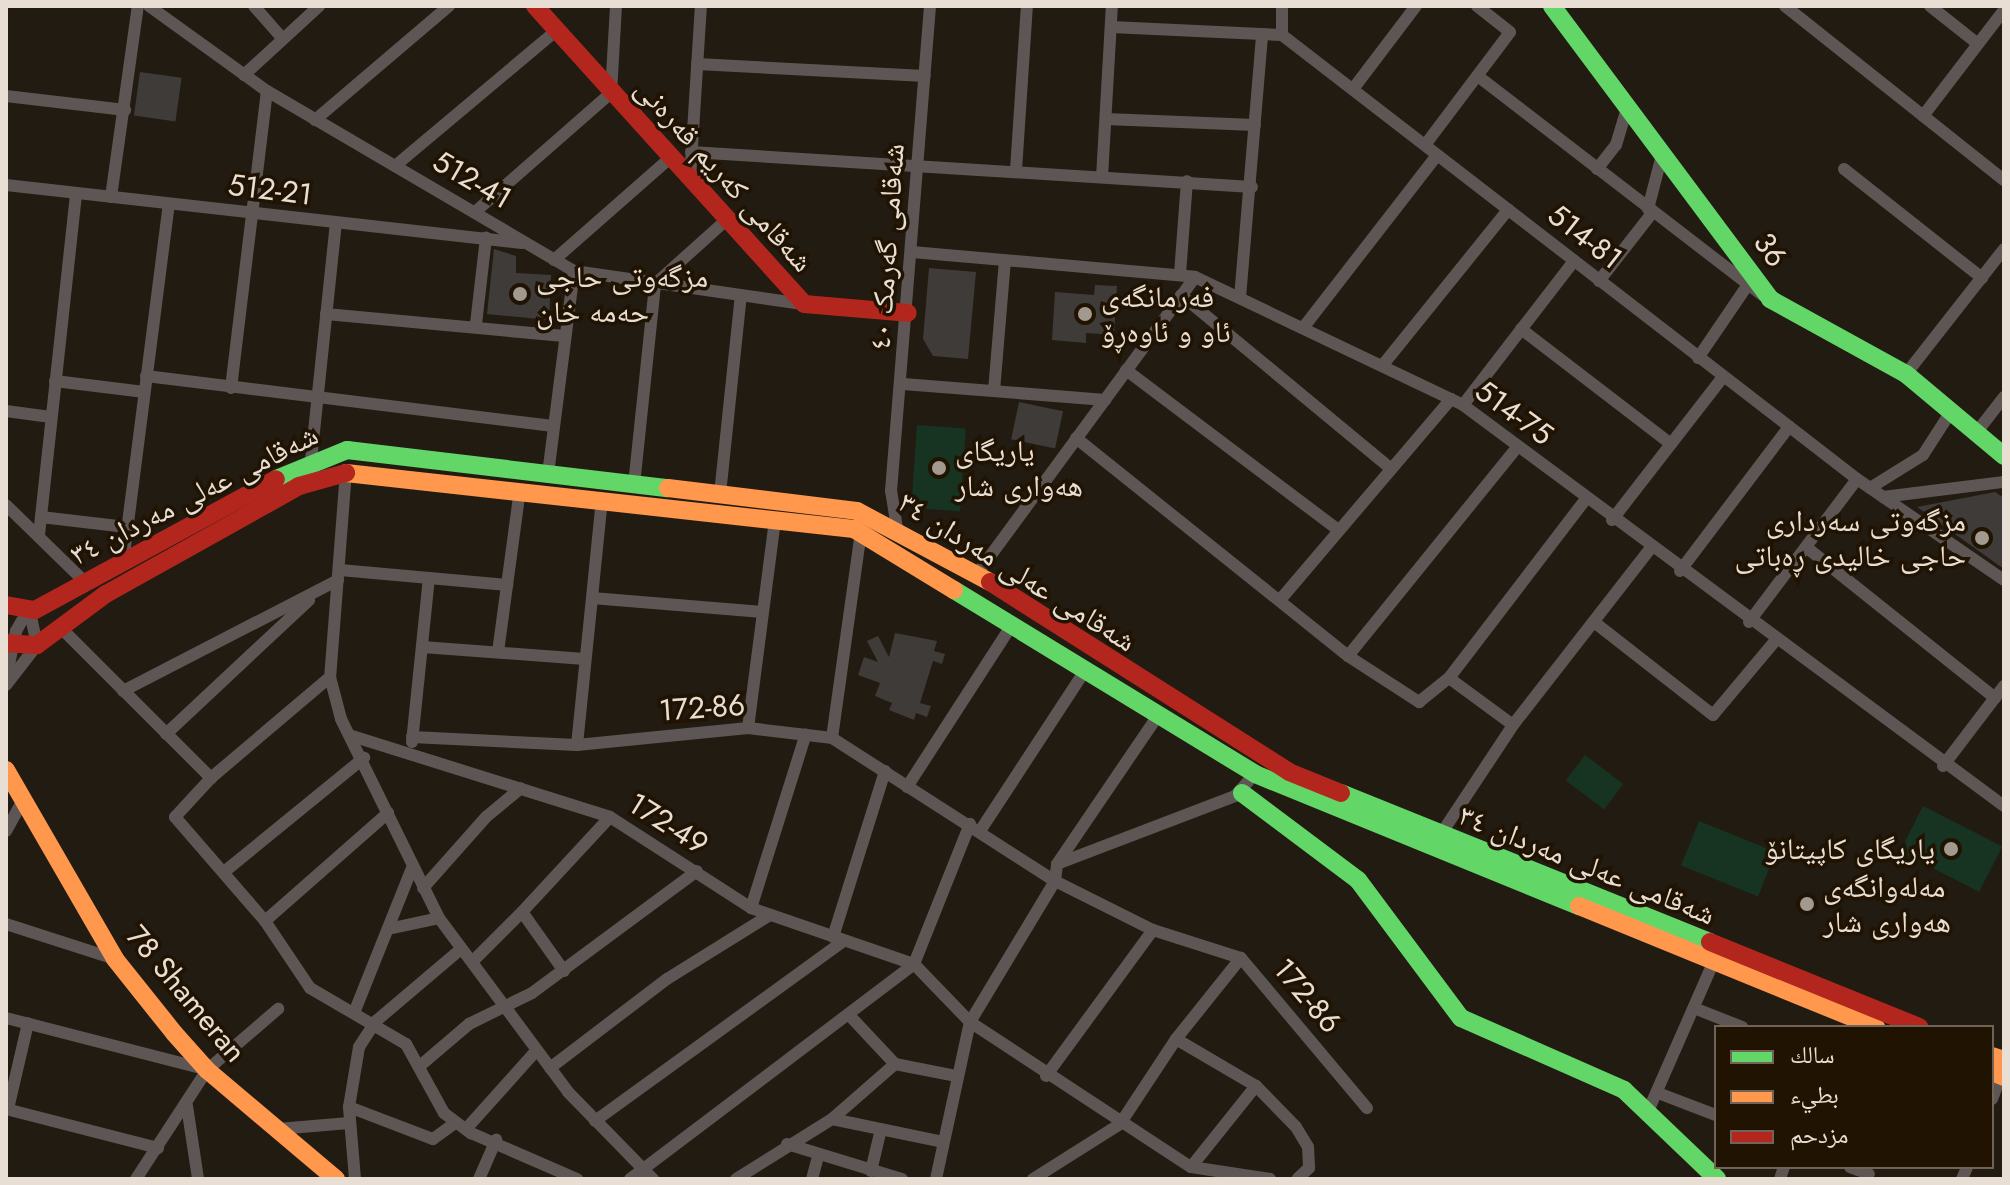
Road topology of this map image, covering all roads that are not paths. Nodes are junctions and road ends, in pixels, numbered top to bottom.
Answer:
1 (138, 6) edge
2 (149, 6) edge
3 (254, 6) edge
4 (319, 6) edge
5 (449, 6) edge
6 (535, 6) edge
7 (616, 6) edge
8 (701, 6) edge
9 (930, 6) edge
10 (1027, 6) edge
11 (1112, 6) edge
12 (1282, 6) edge
13 (1416, 6) edge
14 (1477, 6) edge
15 (1785, 6) edge
16 (1930, 6) edge
17 (1554, 7) edge
18 (2004, 10) edge
19 (1111, 27) junction
20 (556, 31) junction
21 (1262, 34) junction
22 (1282, 35) junction
23 (282, 38) junction
24 (1978, 44) junction
25 (697, 64) junction
26 (244, 75) junction
27 (925, 76) junction
28 (1479, 77) junction
29 (1353, 89) junction
30 (267, 91) junction
31 (611, 93) junction
32 (6, 96) edge
33 (1628, 105) junction
34 (125, 110) junction
35 (1923, 116) junction
36 (1106, 119) junction
37 (315, 120) junction
38 (1255, 125) junction
39 (1425, 145) junction
40 (1663, 151) junction
41 (691, 152) junction
42 (1437, 155) junction
43 (669, 159) junction
44 (395, 166) junction
45 (918, 166) junction
46 (1597, 169) junction
47 (1844, 169) dead end
48 (1016, 170) junction
49 (2002, 173) edge
50 (1102, 177) junction
51 (1187, 181) junction
52 (689, 182) junction
53 (6, 185) edge
54 (1252, 187) junction
55 (76, 193) junction
56 (111, 197) junction
57 (169, 204) junction
58 (1508, 210) junction
59 (1650, 210) junction
60 (475, 212) junction
61 (252, 215) junction
62 (724, 222) junction
63 (336, 223) junction
64 (486, 238) junction
65 (529, 245) junction
66 (2004, 249) edge
67 (912, 252) junction
68 (554, 260) junction
69 (1005, 260) junction
70 (1574, 261) junction
71 (574, 271) junction
72 (1180, 274) junction
73 (1195, 277) junction
74 (1982, 278) junction
75 (1599, 281) junction
76 (655, 284) junction
77 (1747, 286) junction
78 (741, 295) junction
79 (1181, 295) junction
80 (1240, 298) junction
81 (1770, 299) junction
82 (804, 304) junction
83 (908, 313) junction
84 (326, 314) junction
85 (476, 324) junction
86 (1303, 328) junction
87 (1521, 329) junction
88 (564, 336) junction
89 (1698, 358) junction
90 (1382, 366) junction
91 (1126, 370) junction
92 (1906, 374) junction
93 (146, 376) junction
94 (1723, 377) junction
95 (55, 381) junction
96 (903, 384) junction
97 (231, 388) junction
98 (994, 391) junction
99 (144, 392) junction
100 (2004, 397) edge
101 (1105, 400) junction
102 (317, 401) junction
103 (1457, 402) junction
104 (6, 411) edge
105 (1950, 413) junction
106 (51, 417) junction
107 (553, 426) junction
108 (1789, 427) junction
109 (1976, 433) junction
110 (1076, 438) junction
111 (1671, 444) junction
112 (1518, 446) junction
113 (2004, 456) edge
114 (311, 460) junction
115 (1389, 467) junction
116 (346, 471) junction
117 (548, 474) junction
118 (1857, 479) junction
119 (2004, 482) edge
120 (634, 485) junction
121 (1870, 488) junction
122 (520, 490) junction
123 (891, 491) junction
124 (720, 494) junction
125 (1883, 497) junction
126 (602, 499) junction
127 (1585, 500) junction
128 (6, 505) edge
129 (41, 517) junction
130 (880, 518) junction
131 (775, 519) junction
132 (1612, 520) junction
133 (126, 527) junction
134 (897, 528) junction
135 (1338, 530) junction
136 (861, 531) junction
137 (39, 535) junction
138 (1806, 547) junction
139 (1650, 549) junction
140 (123, 562) junction
141 (1680, 571) junction
142 (977, 574) junction
143 (339, 575) junction
144 (429, 578) junction
145 (91, 579) junction
146 (2004, 580) edge
147 (507, 585) junction
148 (317, 592) junction
149 (106, 594) junction
150 (592, 598) junction
151 (1280, 600) junction
152 (1017, 601) junction
153 (6, 605) edge
154 (29, 612) junction
155 (762, 612) junction
156 (1044, 619) junction
157 (1594, 622) junction
158 (1749, 622) junction
159 (1008, 623) junction
160 (60, 627) junction
161 (236, 635) junction
162 (1032, 638) junction
163 (1775, 641) junction
164 (9, 645) edge
165 (37, 645) junction
166 (422, 647) junction
167 (498, 652) junction
168 (251, 654) junction
169 (1348, 656) junction
170 (585, 659) junction
171 (1084, 672) junction
172 (330, 677) junction
173 (1449, 678) junction
174 (6, 682) edge
175 (2004, 686) edge
176 (123, 691) junction
177 (1995, 698) junction
178 (1157, 717) junction
179 (1513, 725) junction
180 (748, 728) junction
181 (166, 734) junction
182 (806, 734) junction
183 (352, 736) junction
184 (412, 737) junction
185 (832, 738) junction
186 (577, 745) junction
187 (412, 752) junction
188 (364, 758) junction
189 (1943, 766) junction
190 (6, 770) edge
191 (885, 771) junction
192 (1255, 774) junction
193 (211, 778) junction
194 (907, 787) junction
195 (521, 788) junction
196 (1242, 793) junction
197 (24, 798) junction
198 (2004, 806) edge
199 (388, 813) junction
200 (610, 817) junction
201 (975, 827) junction
202 (6, 831) edge
203 (1439, 837) junction
204 (1057, 864) junction
205 (412, 868) junction
206 (697, 871) junction
207 (224, 872) junction
208 (1055, 881) junction
209 (423, 888) junction
210 (751, 908) junction
211 (522, 912) junction
212 (770, 915) junction
213 (439, 918) junction
214 (265, 921) junction
215 (6, 924) edge
216 (388, 929) junction
217 (1153, 930) junction
218 (838, 939) junction
219 (461, 949) junction
220 (1241, 958) junction
221 (115, 959) junction
222 (473, 961) junction
223 (1713, 963) junction
224 (914, 964) junction
225 (564, 971) junction
226 (506, 1008) junction
227 (1694, 1008) junction
228 (278, 1009) dead end
229 (354, 1013) junction
230 (849, 1015) junction
231 (6, 1018) edge
232 (970, 1022) junction
233 (28, 1023) junction
234 (375, 1023) junction
235 (1737, 1025) edge
236 (1871, 1025) edge
237 (1914, 1025) edge
238 (1176, 1039) junction
239 (535, 1052) junction
240 (895, 1064) junction
241 (421, 1065) junction
242 (550, 1068) junction
243 (207, 1070) junction
244 (2000, 1071) edge
245 (957, 1076) junction
246 (1046, 1076) junction
247 (1256, 1086) junction
248 (1994, 1092) edge
249 (1654, 1101) junction
250 (187, 1106) junction
251 (349, 1107) junction
252 (1367, 1108) dead end
253 (7, 1109) edge
254 (1714, 1115) edge
255 (832, 1119) junction
256 (595, 1121) junction
257 (349, 1123) junction
258 (1120, 1124) junction
259 (460, 1126) junction
260 (278, 1129) junction
261 (881, 1129) junction
262 (496, 1140) junction
263 (943, 1142) junction
264 (787, 1144) junction
265 (158, 1148) junction
266 (818, 1156) junction
267 (1191, 1167) junction
268 (641, 1168) junction
269 (871, 1171) junction
270 (136, 1179) edge
271 (198, 1179) edge
272 (336, 1179) edge
273 (355, 1179) edge
274 (479, 1179) edge
275 (577, 1179) edge
276 (630, 1179) edge
277 (653, 1179) edge
278 (736, 1179) edge
279 (812, 1179) edge
280 (902, 1179) edge
281 (936, 1179) edge
282 (1033, 1179) edge
283 (1270, 1179) edge
284 (1297, 1179) edge
285 (1717, 1179) edge

1 - 34 street
2 - 26 street, 512-41
3 - 23 street
4 - 23 street
5 - 37 street
6 - 20 main road, شەقامی کەریم قەرەنی
7 - 31 street
8 - 25 street
9 - 27 street, شەقامی گەرمک ٤٠
10 - 48 street
11 - 19 street
12 - 22 street
13 - 29 street
14 - 28 street
15 - 35 street
16 - 24 street
17 - 33 main road, 36
18 - 24 street
19 - 21 street
19 - 36 street
20 - 31 main road, شەقامی کەریم قەرەنی
20 - 44 street
21 - 22 street
21 - 38 street
22 - 29 street, 514-81
23 - 26 street
24 - 35 street
25 - 27 street
25 - 41 street
26 - 30 street, 512-41
27 - 45 street, شەقامی گەرمک ٤٠
28 - 39 street
28 - 46 street
29 - 39 street, 514-81
30 - 37 street, 512-41
30 - 61 street
31 - 43 main road, شەقامی کەریم قەرەنی
31 - 60 street
32 - 34 street
33 - 40 main road, 36
33 - 46 street
34 - 56 street
35 - 49 street
36 - 38 street
36 - 50 street
37 - 44 street, 512-41
38 - 54 street
39 - 42 street, 514-81
40 - 59 street
40 - 81 main road, 36
41 - 45 street
41 - 52 street
42 - 58 street, 514-81
42 - 86 street
43 - 52 main road, شەقامی کەریم قەرەنی
43 - 68 street
44 - 60 street, 512-41
45 - 48 street
45 - 67 street, شەقامی گەرمک ٤٠
46 - 59 street
47 - 74 street
48 - 50 street
50 - 51 street
51 - 54 street
51 - 72 street
52 - 62 main road, شەقامی کەریم قەرەنی
53 - 55 street, 512-21
54 - 80 street
55 - 56 street, 512-21
55 - 95 street
56 - 57 street, 512-21
57 - 61 street, 512-21
57 - 93 street
58 - 70 street, 514-81
58 - 90 street
59 - 75 street
59 - 77 street
60 - 65 street, 512-41
61 - 63 street, 512-21
61 - 97 street
62 - 76 street
62 - 82 main road, شەقامی کەریم قەرەنی
63 - 64 street, 512-21
63 - 84 street
64 - 65 street, 512-21
64 - 85 street
65 - 68 street, 512-41
66 - 74 street
67 - 69 street, 514-75
67 - 83 street, شەقامی گەرمک ٤٠
68 - 71 street, 512-41
69 - 72 street, 514-75
69 - 98 street
70 - 75 street, 514-81
70 - 87 street
71 - 76 street, 512-41
71 - 88 street
72 - 73 street, 514-75
73 - 79 street
73 - 80 street, 514-75
74 - 92 street
75 - 89 street, 514-81
76 - 78 street, 512-41
76 - 120 street
77 - 81 street
77 - 89 street
78 - 82 street, 512-41
78 - 124 street
79 - 91 street
79 - 115 street
80 - 86 street, 514-75
81 - 92 main road, 36
82 - 83 main road, شەقامی کەریم قەرەنی
83 - 96 street, شەقامی گەرمک ٤٠
84 - 85 street
84 - 102 street
85 - 88 street
86 - 90 street, 514-75
87 - 103 street
87 - 111 street
88 - 107 street
89 - 94 street, 514-81
90 - 103 street, 514-75
91 - 101 street
91 - 135 street
92 - 105 main road, 36
93 - 97 street
93 - 99 street
94 - 108 street, 514-81
94 - 111 street
95 - 99 street
95 - 106 street
96 - 98 street
96 - 123 street, شەقامی گەرمک ٤٠
97 - 102 street
98 - 101 street
99 - 133 street
100 - 109 street
101 - 110 street
102 - 107 street
102 - 114 street
103 - 112 street, 514-75
103 - 115 street
104 - 106 street
105 - 109 main road, 36
105 - 121 street
106 - 129 street
107 - 117 street
108 - 118 street, 514-81
108 - 141 street
109 - 113 main road, 36
110 - 142 street
110 - 151 street
111 - 132 street
112 - 127 street, 514-75
112 - 169 street
114 - 117 main road, شەقامی عەلی مەردان ٣٤
114 - 140 main road, شەقامی عەلی مەردان ٣٤
115 - 135 street
116 - 122 main road, شەقامی عەلی مەردان ٣٤
116 - 143 street
116 - 149 main road, شەقامی عەلی مەردان ٣٤
117 - 120 main road, شەقامی عەلی مەردان ٣٤
118 - 121 street, 514-81
118 - 138 street
119 - 125 street
120 - 124 main road, شەقامی عەلی مەردان ٣٤
121 - 125 street, 514-81
122 - 126 main road, شەقامی عەلی مەردان ٣٤
122 - 147 street
123 - 130 street, شەقامی گەرمک ٤٠
123 - 134 street, شەقامی گەرمک ٤٠
124 - 130 main road, شەقامی عەلی مەردان ٣٤
125 - 146 street, 514-81
126 - 131 main road, شەقامی عەلی مەردان ٣٤
126 - 150 street
127 - 132 street, 514-75
127 - 173 street
128 - 137 street
129 - 133 street
129 - 137 street
130 - 134 main road, شەقامی عەلی مەردان ٣٤
131 - 136 main road, شەقامی عەلی مەردان ٣٤
131 - 155 street
132 - 139 street, 514-75
133 - 140 street
134 - 142 main road, شەقامی عەلی مەردان ٣٤
135 - 151 street
136 - 159 main road, شەقامی عەلی مەردان ٣٤
136 - 185 street
137 - 145 street
138 - 158 street
138 - 177 street
139 - 141 street, 514-75
139 - 157 street
140 - 145 main road, شەقامی عەلی مەردان ٣٤
141 - 158 street, 514-75
142 - 152 main road, شەقامی عەلی مەردان ٣٤
143 - 144 street
143 - 148 street
143 - 172 street
144 - 147 street
144 - 166 street
145 - 149 main road
145 - 154 main road, شەقامی عەلی مەردان ٣٤
147 - 167 street
148 - 161 street
148 - 168 street
149 - 160 main road, شەقامی عەلی مەردان ٣٤
150 - 155 street
150 - 170 street
151 - 169 street
152 - 156 main road, شەقامی عەلی مەردان ٣٤
152 - 159 main road
153 - 154 main road
154 - 164 street
154 - 165 street
155 - 180 street
156 - 162 main road
156 - 203 main road, شەقامی عەلی مەردان ٣٤
157 - 163 street
157 - 179 street
158 - 163 street, 514-75
159 - 162 main road, شەقامی عەلی مەردان ٣٤
159 - 194 street
160 - 165 main road, شەقامی عەلی مەردان ٣٤
160 - 176 street
161 - 168 street
161 - 176 street
162 - 171 main road, شەقامی عەلی مەردان ٣٤
163 - 189 street, 514-75
164 - 165 main road
164 - 174 street
165 - 174 street
166 - 167 street
166 - 184 street
167 - 170 street
168 - 181 street
169 - 173 street
170 - 186 street
171 - 178 main road, شەقامی عەلی مەردان ٣٤
171 - 201 street
172 - 183 street
172 - 193 street
173 - 179 street
175 - 177 street
176 - 181 street
177 - 189 street
178 - 192 main road, شەقامی عەلی مەردان ٣٤
178 - 204 street
179 - 203 street
180 - 182 street, 172-86
180 - 186 street, 172-86
181 - 193 street
182 - 185 street, 172-86
182 - 210 street
183 - 187 street, 172-49
183 - 188 street
184 - 186 street, 172-86
184 - 187 street
185 - 191 street, 172-86
187 - 195 street, 172-49
188 - 199 street
188 - 207 street
189 - 198 street, 514-75
190 - 197 main road, 78 Shameran
191 - 194 street, 172-86
191 - 218 street
192 - 196 street
192 - 223 main road, شەقامی عەلی مەردان ٣٤
193 - 207 street
194 - 201 street, 172-86
195 - 200 street, 172-49
195 - 209 street
196 - 204 street
196 - 249 main road
197 - 202 street
197 - 221 main road, 78 Shameran
199 - 205 street
199 - 214 street
200 - 206 street, 172-49
200 - 211 street
201 - 208 street, 172-86
201 - 224 street
203 - 237 main road, شەقامی عەلی مەردان ٣٤
204 - 208 street
205 - 209 street
205 - 216 street
206 - 210 street, 172-49
206 - 225 street
207 - 214 street
208 - 217 street, 172-86
208 - 232 street
209 - 213 street
210 - 212 street, 172-49
211 - 222 street
211 - 225 street
212 - 218 street, 172-49
212 - 242 street
213 - 216 street
213 - 219 street
214 - 229 street
215 - 221 street
216 - 229 street
217 - 220 street, 172-86
217 - 246 street
218 - 224 street, 172-49
218 - 256 street
219 - 222 street
219 - 234 street
220 - 238 street
220 - 252 street, 172-86
221 - 243 main road, 78 Shameran
222 - 226 street
223 - 227 street
223 - 236 main road, شەقامی عەلی مەردان ٣٤
224 - 230 street
224 - 232 street
225 - 226 street
226 - 239 street
226 - 241 street
227 - 235 street
227 - 249 street
228 - 243 street
229 - 234 street
230 - 240 street
230 - 268 street
231 - 233 street
232 - 245 street
232 - 246 street
233 - 243 street
233 - 253 street
234 - 241 street
234 - 251 street
238 - 247 street
238 - 258 street
239 - 242 street
239 - 259 street
240 - 245 street
240 - 255 street
241 - 259 street
242 - 256 street
243 - 250 street
243 - 260 main road, 78 Shameran
244 - 248 street
245 - 263 street
246 - 258 street
247 - 267 street
247 - 284 street
249 - 254 street
249 - 285 main road
250 - 265 street
250 - 271 street
251 - 257 street
251 - 259 street
253 - 265 street
255 - 261 street
255 - 264 street
256 - 268 street
257 - 260 street
257 - 273 street
258 - 267 street
258 - 282 street
259 - 262 street
260 - 272 main road, 78 Shameran
261 - 263 street
261 - 269 street
262 - 274 street
262 - 275 street
263 - 281 street
264 - 266 street
264 - 278 street
265 - 270 street
266 - 269 street
266 - 279 street
267 - 283 street
268 - 276 street
268 - 277 street
269 - 280 street

